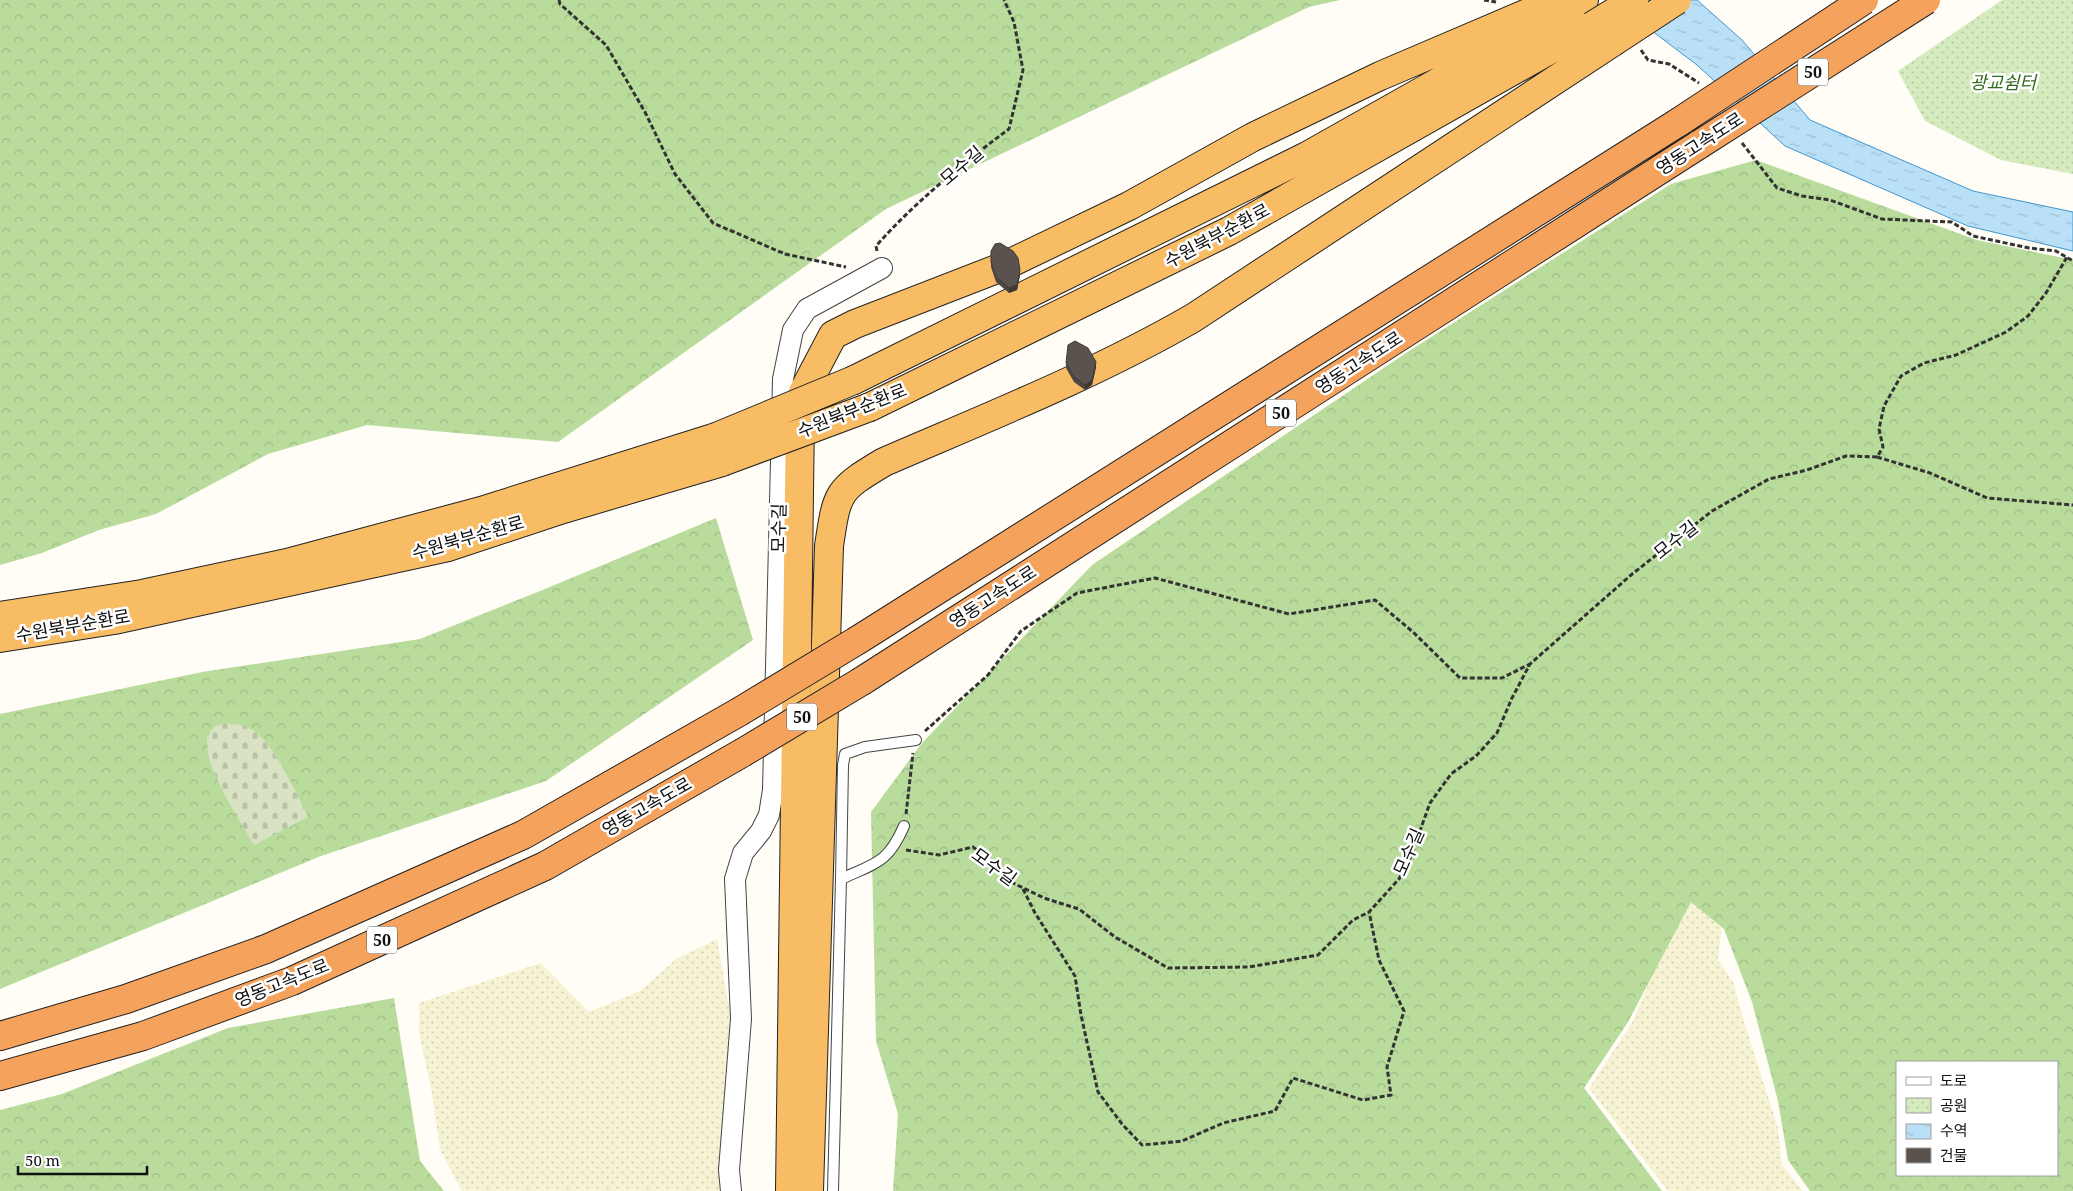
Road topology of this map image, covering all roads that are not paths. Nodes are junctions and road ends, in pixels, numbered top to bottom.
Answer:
1 (1634, 0) edge
2 (1677, 0) edge
3 (1864, 0) edge
4 (1926, 0) edge
5 (1572, 2) edge
6 (1603, 34) junction
7 (882, 268) road end
8 (719, 450) junction
9 (0, 616) edge
10 (0, 638) edge
11 (916, 740) road end
12 (904, 826) road end
13 (841, 878) junction
14 (0, 1036) edge
15 (0, 1076) edge
16 (731, 1191) edge
17 (790, 1191) edge
18 (809, 1191) edge
19 (833, 1191) edge

1 - 6 highway, 수원북부순환로, bridge
2 - 6 highway, bridge
3 - 14 highway, 영동고속도로 / 50, bridge
4 - 15 highway, 영동고속도로 / 50, bridge
5 - 8 highway, 수원북부순환로, bridge
5 - 17 highway
6 - 8 highway, 수원북부순환로, bridge
6 - 18 highway
7 - 16 street, 모수길
8 - 9 highway, 수원북부순환로
8 - 10 highway, 수원북부순환로
11 - 13 lane
12 - 13 lane
13 - 19 lane

